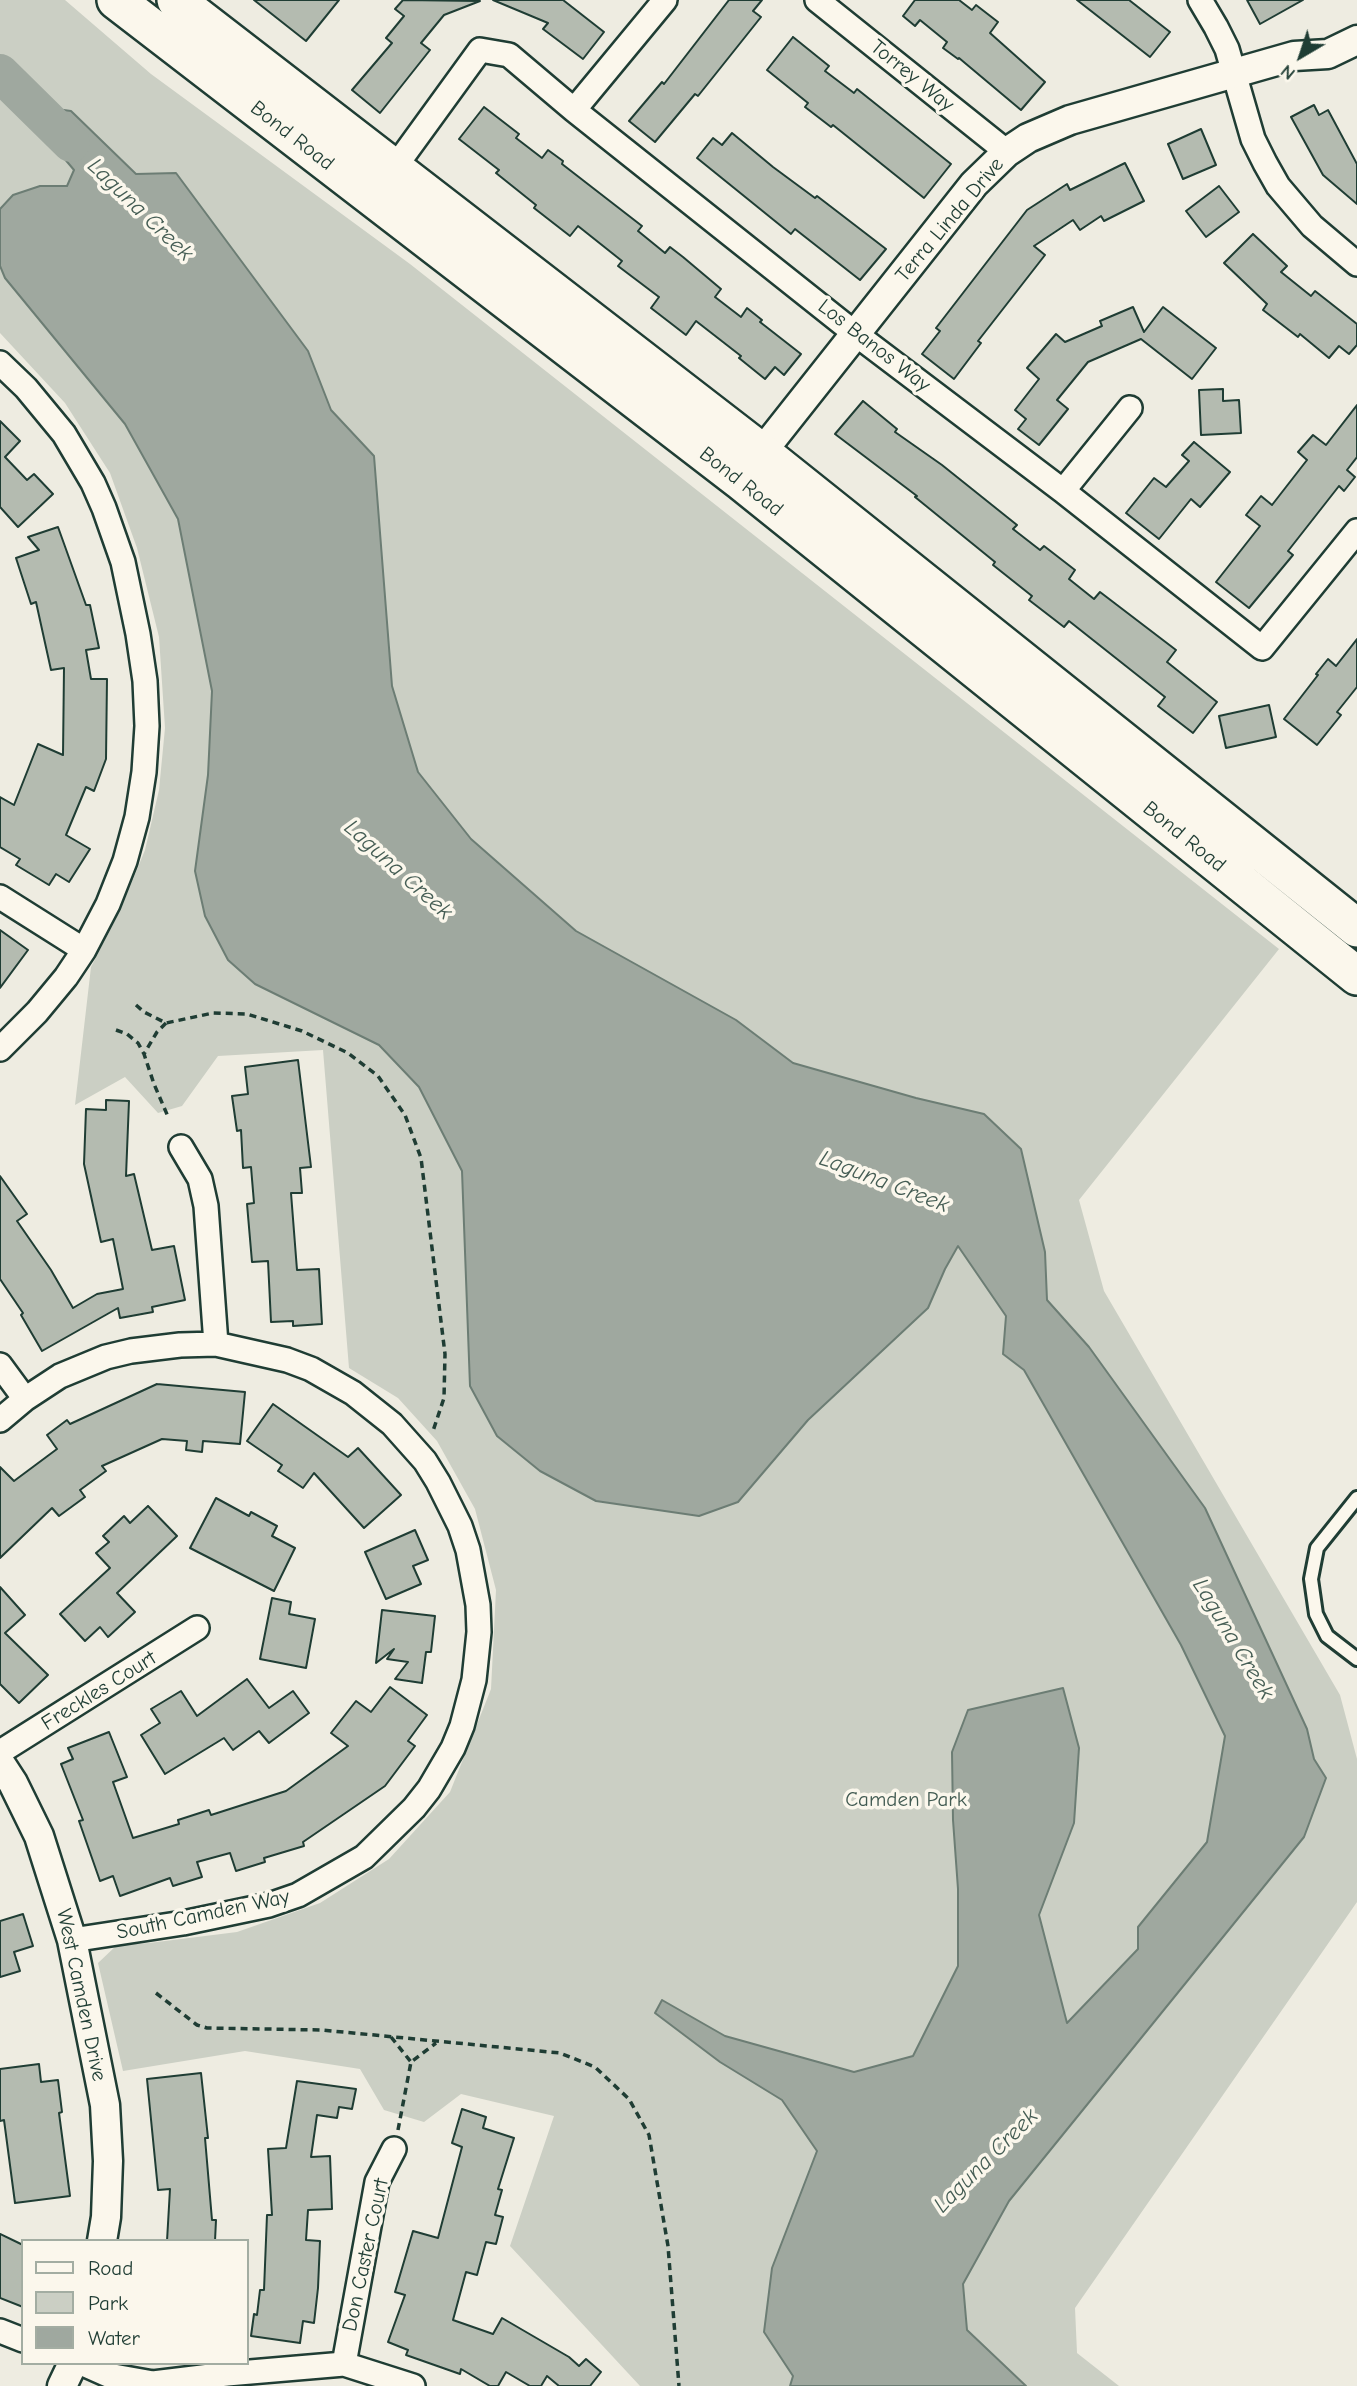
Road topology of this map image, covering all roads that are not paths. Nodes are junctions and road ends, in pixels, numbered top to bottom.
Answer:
1 (116, 0) edge
2 (665, 0) edge
3 (817, 0) edge
4 (1200, 0) edge
5 (197, 6) edge
6 (1357, 40) edge
7 (1235, 72) junction
8 (574, 110) junction
9 (1007, 152) junction
10 (395, 167) junction
11 (1357, 264) edge
12 (857, 335) junction
13 (0, 363) edge
14 (1130, 408) dead end
15 (751, 466) junction
16 (1063, 491) junction
17 (1357, 531) edge
18 (0, 897) edge
19 (1357, 928) edge
20 (84, 950) junction
21 (1357, 976) edge
22 (0, 1049) edge
23 (181, 1147) dead end
24 (216, 1343) junction
25 (0, 1365) edge
26 (26, 1399) junction
27 (0, 1420) edge
28 (1357, 1498) edge
29 (197, 1629) dead end
30 (1357, 1659) edge
31 (0, 1752) edge
32 (0, 1763) edge
33 (72, 1940) junction
34 (394, 2149) road end
35 (102, 2239) edge
36 (0, 2331) edge
37 (21, 2339) edge
38 (344, 2364) junction
39 (72, 2365) edge
40 (86, 2365) edge
41 (62, 2386) edge
42 (413, 2386) edge

1 - 15 main road, Bond Road
2 - 8 street
3 - 9 street, Torrey Way
4 - 7 street
5 - 10 main road, Bond Road
6 - 7 street, Terra Linda Drive
7 - 9 street, Terra Linda Drive
7 - 11 street
8 - 10 street, Los Banos Way
8 - 12 street, Los Banos Way
9 - 12 street, Terra Linda Drive
10 - 15 main road, Bond Road
12 - 15 street, Terra Linda Drive
12 - 16 street, Los Banos Way
13 - 20 street
14 - 16 street
15 - 19 main road, Bond Road
15 - 21 main road, Bond Road
16 - 17 street, Los Banos Way
18 - 20 street
20 - 22 street
23 - 24 street
24 - 26 street, South Camden Way
24 - 33 street, South Camden Way
25 - 26 street
26 - 27 street, South Camden Way
28 - 30 lane
29 - 31 street, Freckles Court
32 - 33 street, West Camden Drive
33 - 35 street, West Camden Drive
34 - 38 street, Don Caster Court
36 - 37 street
38 - 40 street
38 - 42 street
39 - 41 street

